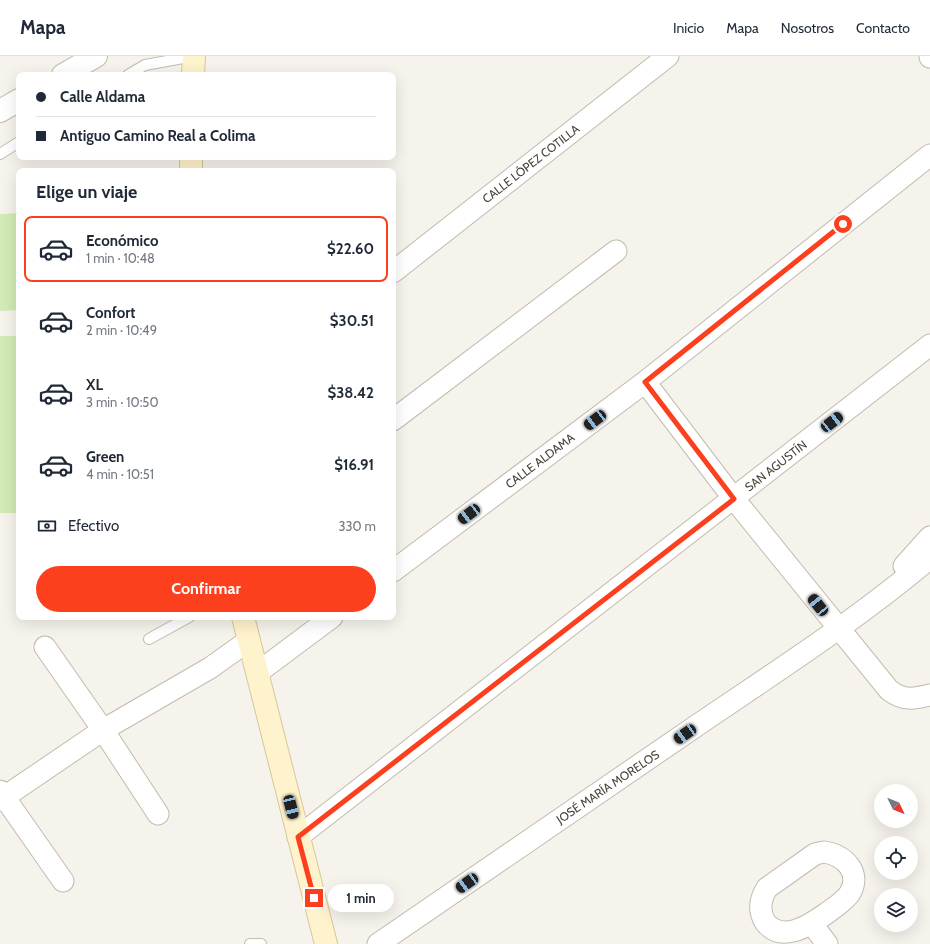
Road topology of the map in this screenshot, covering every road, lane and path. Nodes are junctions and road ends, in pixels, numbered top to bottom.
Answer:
1 (96, 56) edge
2 (194, 56) edge
3 (668, 56) edge
4 (68, 72) edge
5 (133, 72) edge
6 (193, 72) edge
7 (16, 102) edge
8 (0, 111) edge
9 (16, 144) edge
10 (0, 154) edge
11 (930, 155) edge
12 (616, 250) dead end
13 (396, 270) edge
14 (930, 345) edge
15 (645, 382) junction
16 (396, 418) edge
17 (734, 499) junction
18 (930, 537) edge
19 (930, 558) edge
20 (396, 569) edge
21 (873, 601) junction
22 (183, 620) edge
23 (244, 620) edge
24 (328, 620) edge
25 (837, 628) junction
26 (148, 639) dead end
27 (248, 641) junction
28 (45, 647) dead end
29 (256, 673) junction
30 (930, 695) edge
31 (103, 730) junction
32 (1, 796) edge
33 (158, 814) dead end
34 (298, 837) junction
35 (63, 881) dead end
36 (812, 924) junction
37 (250, 944) edge
38 (261, 944) edge
39 (326, 944) edge
40 (378, 944) edge
41 (827, 944) edge

1 - 4 street
2 - 5 lane
2 - 6 main road
3 - 13 street, CALLE LÓPEZ COTILLA
7 - 8 street
9 - 10 lane
11 - 15 street, CALLE ALDAMA
12 - 16 street
14 - 17 street, SAN AGUSTÍN
15 - 17 street
15 - 20 street, CALLE ALDAMA
17 - 25 street
17 - 34 street, SAN AGUSTÍN
18 - 21 street
19 - 21 street
21 - 25 street, JOSÉ MARÍA MORELOS
22 - 26 lane
23 - 27 main road
24 - 29 street
25 - 30 street
25 - 40 street, JOSÉ MARÍA MORELOS
27 - 29 main road
27 - 31 street
28 - 31 street
29 - 34 main road
31 - 32 street
31 - 33 street
32 - 35 street
34 - 39 main road
36 - 36 street
36 - 41 street
37 - 38 lane

